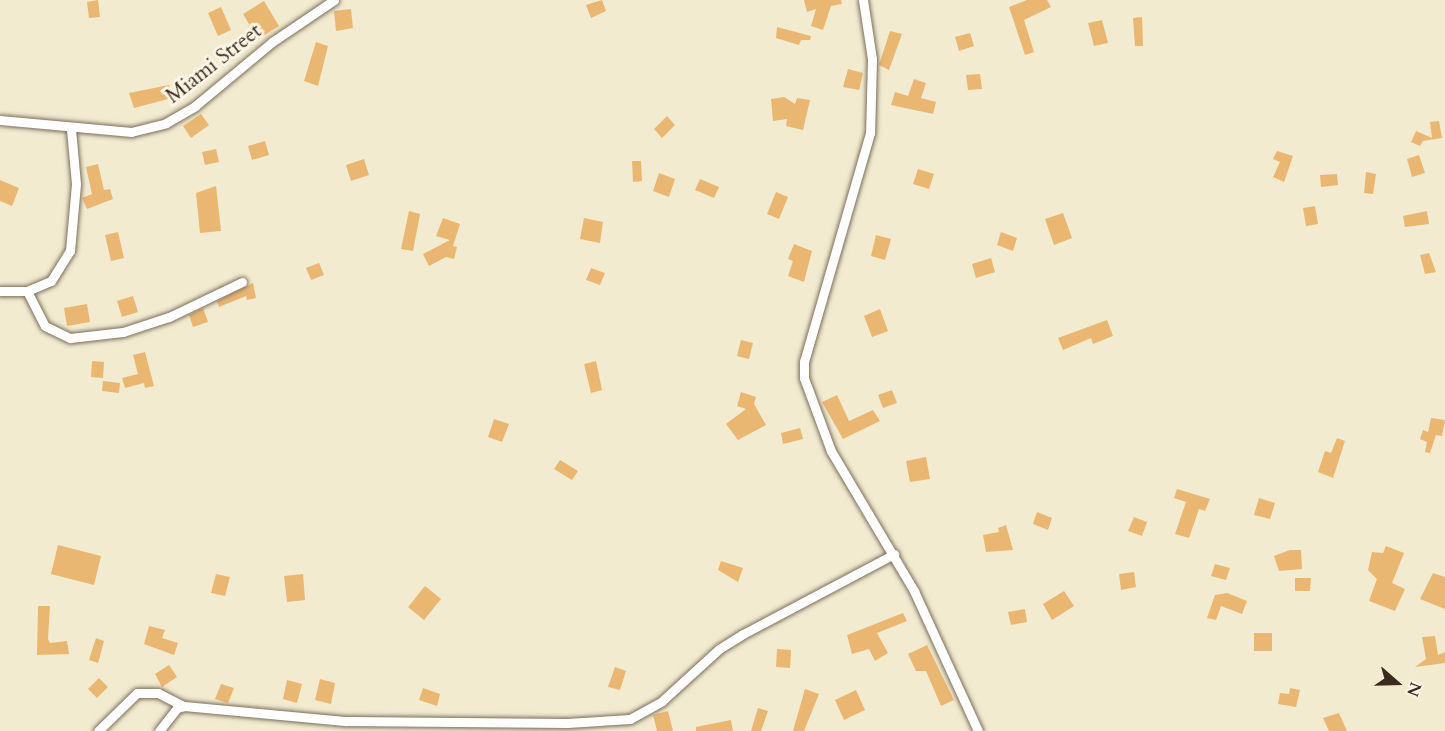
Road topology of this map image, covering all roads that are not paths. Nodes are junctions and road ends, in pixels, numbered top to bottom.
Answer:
1 (334, 0) edge
2 (863, 0) edge
3 (0, 120) edge
4 (70, 129) junction
5 (242, 282) dead end
6 (0, 291) edge
7 (27, 291) junction
8 (894, 554) junction
9 (184, 706) junction
10 (98, 731) edge
11 (159, 731) edge
12 (978, 731) edge

1 - 4 street, Miami Street
2 - 8 street
3 - 4 street, Miami Street
4 - 7 street
5 - 7 street
6 - 7 street
8 - 9 street
8 - 12 street
9 - 10 street
9 - 11 street

